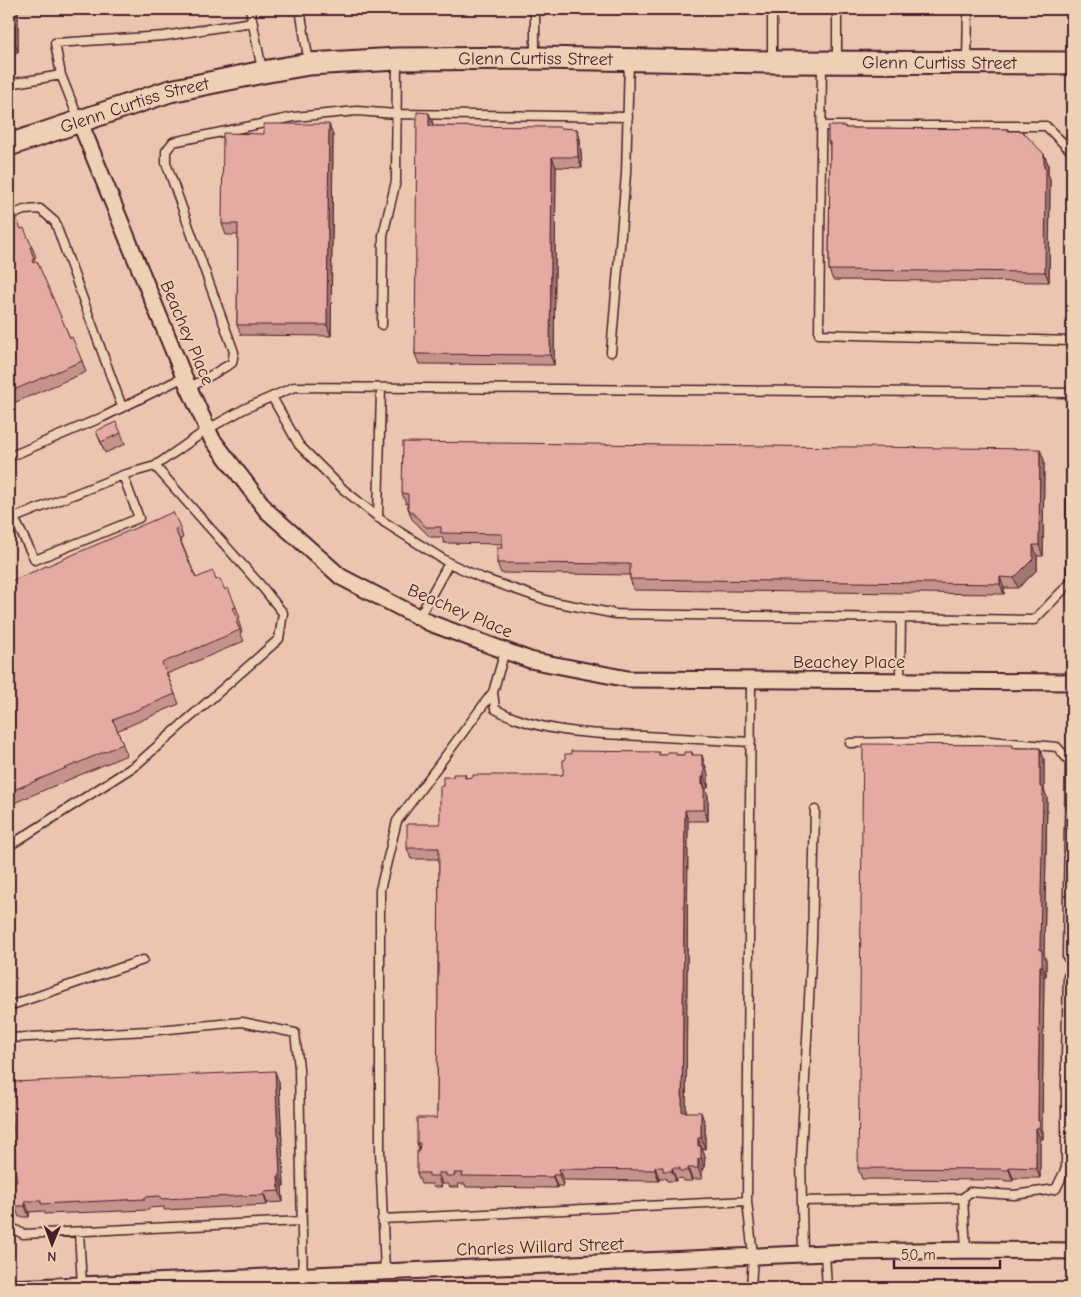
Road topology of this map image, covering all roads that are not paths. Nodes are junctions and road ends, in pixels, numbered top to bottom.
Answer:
1 (250, 9) edge
2 (300, 9) edge
3 (536, 9) edge
4 (772, 9) edge
5 (837, 9) edge
6 (968, 9) edge
7 (252, 22) junction
8 (535, 58) junction
9 (397, 59) junction
10 (629, 59) junction
11 (772, 62) junction
12 (829, 62) junction
13 (967, 63) junction
14 (1072, 63) edge
15 (310, 64) junction
16 (262, 72) junction
17 (62, 75) junction
18 (9, 84) edge
19 (396, 114) junction
20 (628, 117) junction
21 (79, 120) junction
22 (822, 126) junction
23 (9, 145) edge
24 (1072, 152) edge
25 (9, 216) edge
26 (382, 325) dead end
27 (1072, 341) edge
28 (611, 352) dead end
29 (187, 382) junction
30 (381, 388) junction
31 (1072, 393) edge
32 (272, 397) junction
33 (122, 407) junction
34 (208, 429) junction
35 (9, 457) edge
36 (154, 466) junction
37 (123, 475) junction
38 (378, 518) junction
39 (449, 563) junction
40 (419, 617) junction
41 (901, 618) junction
42 (505, 651) junction
43 (751, 680) junction
44 (900, 681) junction
45 (1072, 682) edge
46 (493, 692) junction
47 (751, 742) junction
48 (850, 743) dead end
49 (815, 810) dead end
50 (9, 846) edge
51 (143, 960) dead end
52 (1072, 963) edge
53 (1072, 972) edge
54 (9, 1006) edge
55 (9, 1038) edge
56 (963, 1198) junction
57 (747, 1201) junction
58 (802, 1201) junction
59 (382, 1218) junction
60 (302, 1221) junction
61 (9, 1226) edge
62 (79, 1232) junction
63 (966, 1250) junction
64 (1072, 1251) edge
65 (825, 1253) junction
66 (804, 1254) junction
67 (753, 1256) junction
68 (385, 1272) junction
69 (303, 1282) edge
70 (229, 1283) edge
71 (82, 1285) junction
72 (9, 1288) edge
73 (751, 1288) edge
74 (827, 1288) edge

1 - 7 lane
2 - 15 lane
3 - 8 lane
4 - 11 lane
5 - 12 lane
6 - 13 lane
7 - 16 lane
7 - 17 lane
8 - 9 street, Glenn Curtiss Street
8 - 10 street, Glenn Curtiss Street
9 - 15 street, Glenn Curtiss Street
9 - 19 lane
10 - 11 street, Glenn Curtiss Street
10 - 20 lane
11 - 12 street, Glenn Curtiss Street
12 - 13 street, Glenn Curtiss Street
12 - 22 lane
13 - 14 street, Glenn Curtiss Street
15 - 16 street, Glenn Curtiss Street
16 - 21 street, Glenn Curtiss Street
17 - 18 lane
17 - 21 lane
19 - 20 lane
19 - 26 lane
19 - 29 lane
20 - 28 lane
21 - 23 street, Glenn Curtiss Street
21 - 29 street, Beachey Place
22 - 24 lane
22 - 27 lane
25 - 33 lane
29 - 33 lane
29 - 34 street, Beachey Place
30 - 31 lane
30 - 32 lane
30 - 38 lane
31 - 41 lane
32 - 34 lane
32 - 38 lane
33 - 35 lane
34 - 36 lane
34 - 40 street, Beachey Place
36 - 37 lane
36 - 50 lane
37 - 37 lane
38 - 39 lane
39 - 40 lane
39 - 41 lane
40 - 42 street, Beachey Place
41 - 44 lane
42 - 43 street, Beachey Place
42 - 46 lane
43 - 44 street, Beachey Place
43 - 47 lane
44 - 45 street, Beachey Place
46 - 47 lane
46 - 59 lane
47 - 57 lane
48 - 52 lane
49 - 58 lane
51 - 54 lane
53 - 56 lane
55 - 60 lane
56 - 58 lane
56 - 63 lane
57 - 59 lane
57 - 67 lane
58 - 66 lane
59 - 68 lane
60 - 62 lane
60 - 69 lane
61 - 62 lane
62 - 71 lane
63 - 64 street, Charles Willard Street
63 - 65 street, Charles Willard Street
65 - 66 street, Charles Willard Street
65 - 74 lane
66 - 67 street, Charles Willard Street
67 - 68 street, Charles Willard Street
67 - 73 lane
68 - 69 street, Charles Willard Street
69 - 70 street, Charles Willard Street
70 - 71 street, Charles Willard Street
71 - 72 street, Charles Willard Street

